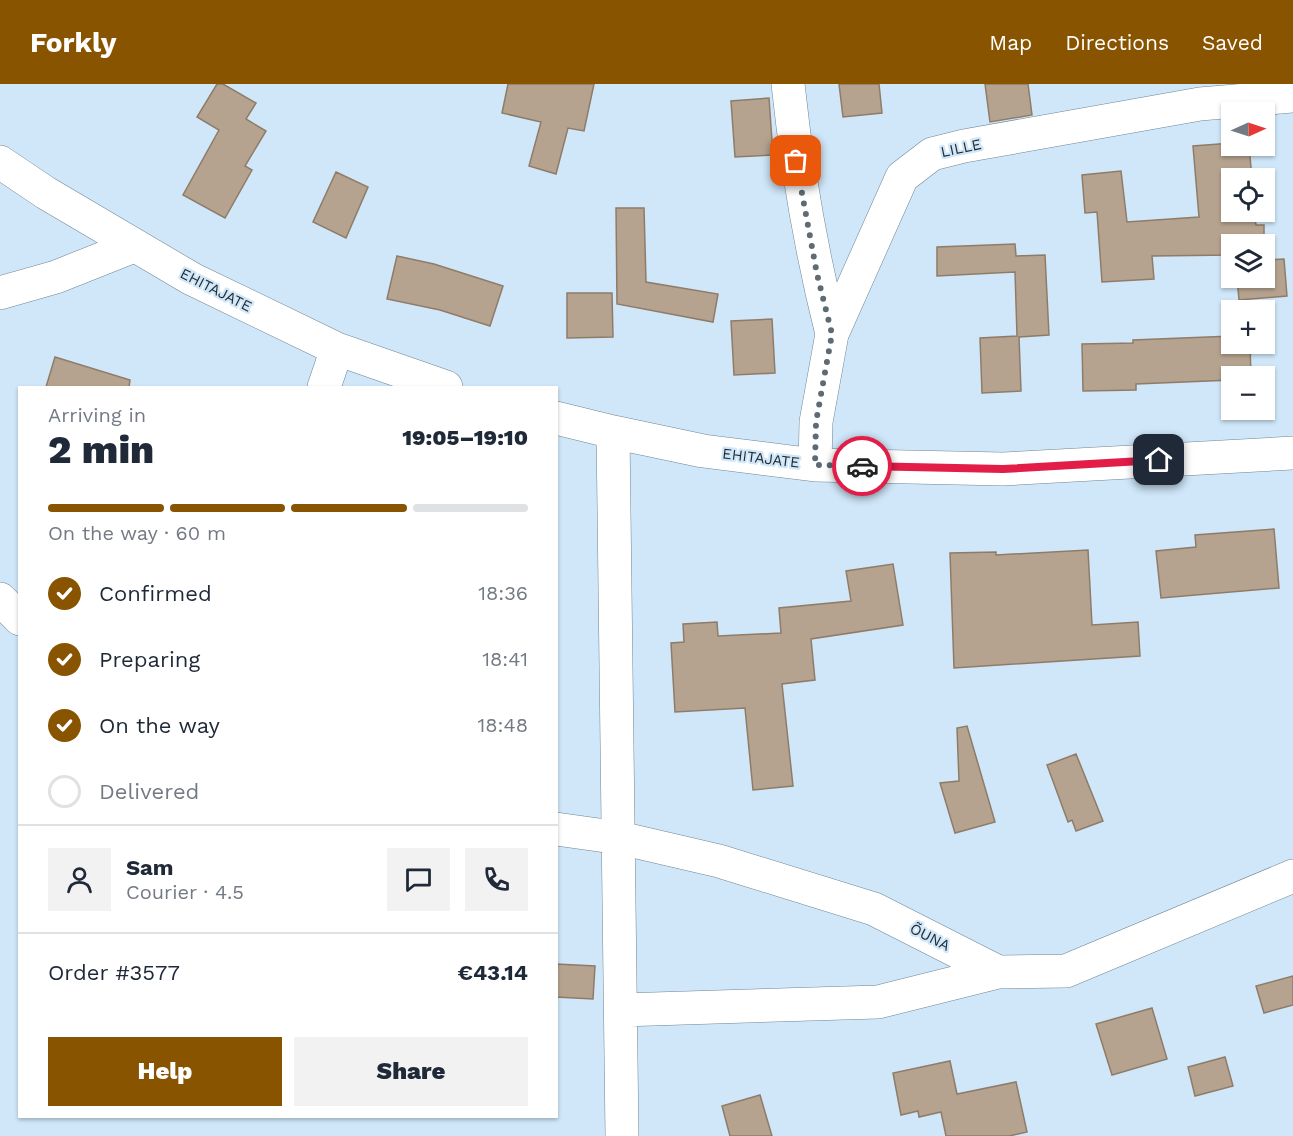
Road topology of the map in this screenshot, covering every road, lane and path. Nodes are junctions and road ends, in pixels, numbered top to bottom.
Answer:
1 (788, 84) edge
2 (1293, 96) edge
3 (0, 162) edge
4 (134, 246) junction
5 (0, 293) edge
6 (832, 334) junction
7 (337, 349) junction
8 (324, 386) edge
9 (443, 386) edge
10 (558, 418) edge
11 (613, 432) junction
12 (1293, 453) edge
13 (815, 465) junction
14 (0, 599) edge
15 (18, 617) edge
16 (558, 829) edge
17 (620, 838) junction
18 (1293, 876) edge
19 (998, 972) junction
20 (621, 1010) junction
21 (622, 1136) edge

1 - 6 street
2 - 6 street, LILLE
3 - 4 street, EHITAJATE
4 - 5 street
4 - 7 street, EHITAJATE
6 - 13 street, LILLE
7 - 8 street
7 - 9 street, EHITAJATE
10 - 11 street, EHITAJATE
11 - 13 street, EHITAJATE
11 - 17 street
12 - 13 street, EHITAJATE
14 - 15 street
16 - 17 street, ÕUNA
17 - 19 street, ÕUNA
17 - 20 street
18 - 19 street, ÕUNA
19 - 20 street
20 - 21 street

